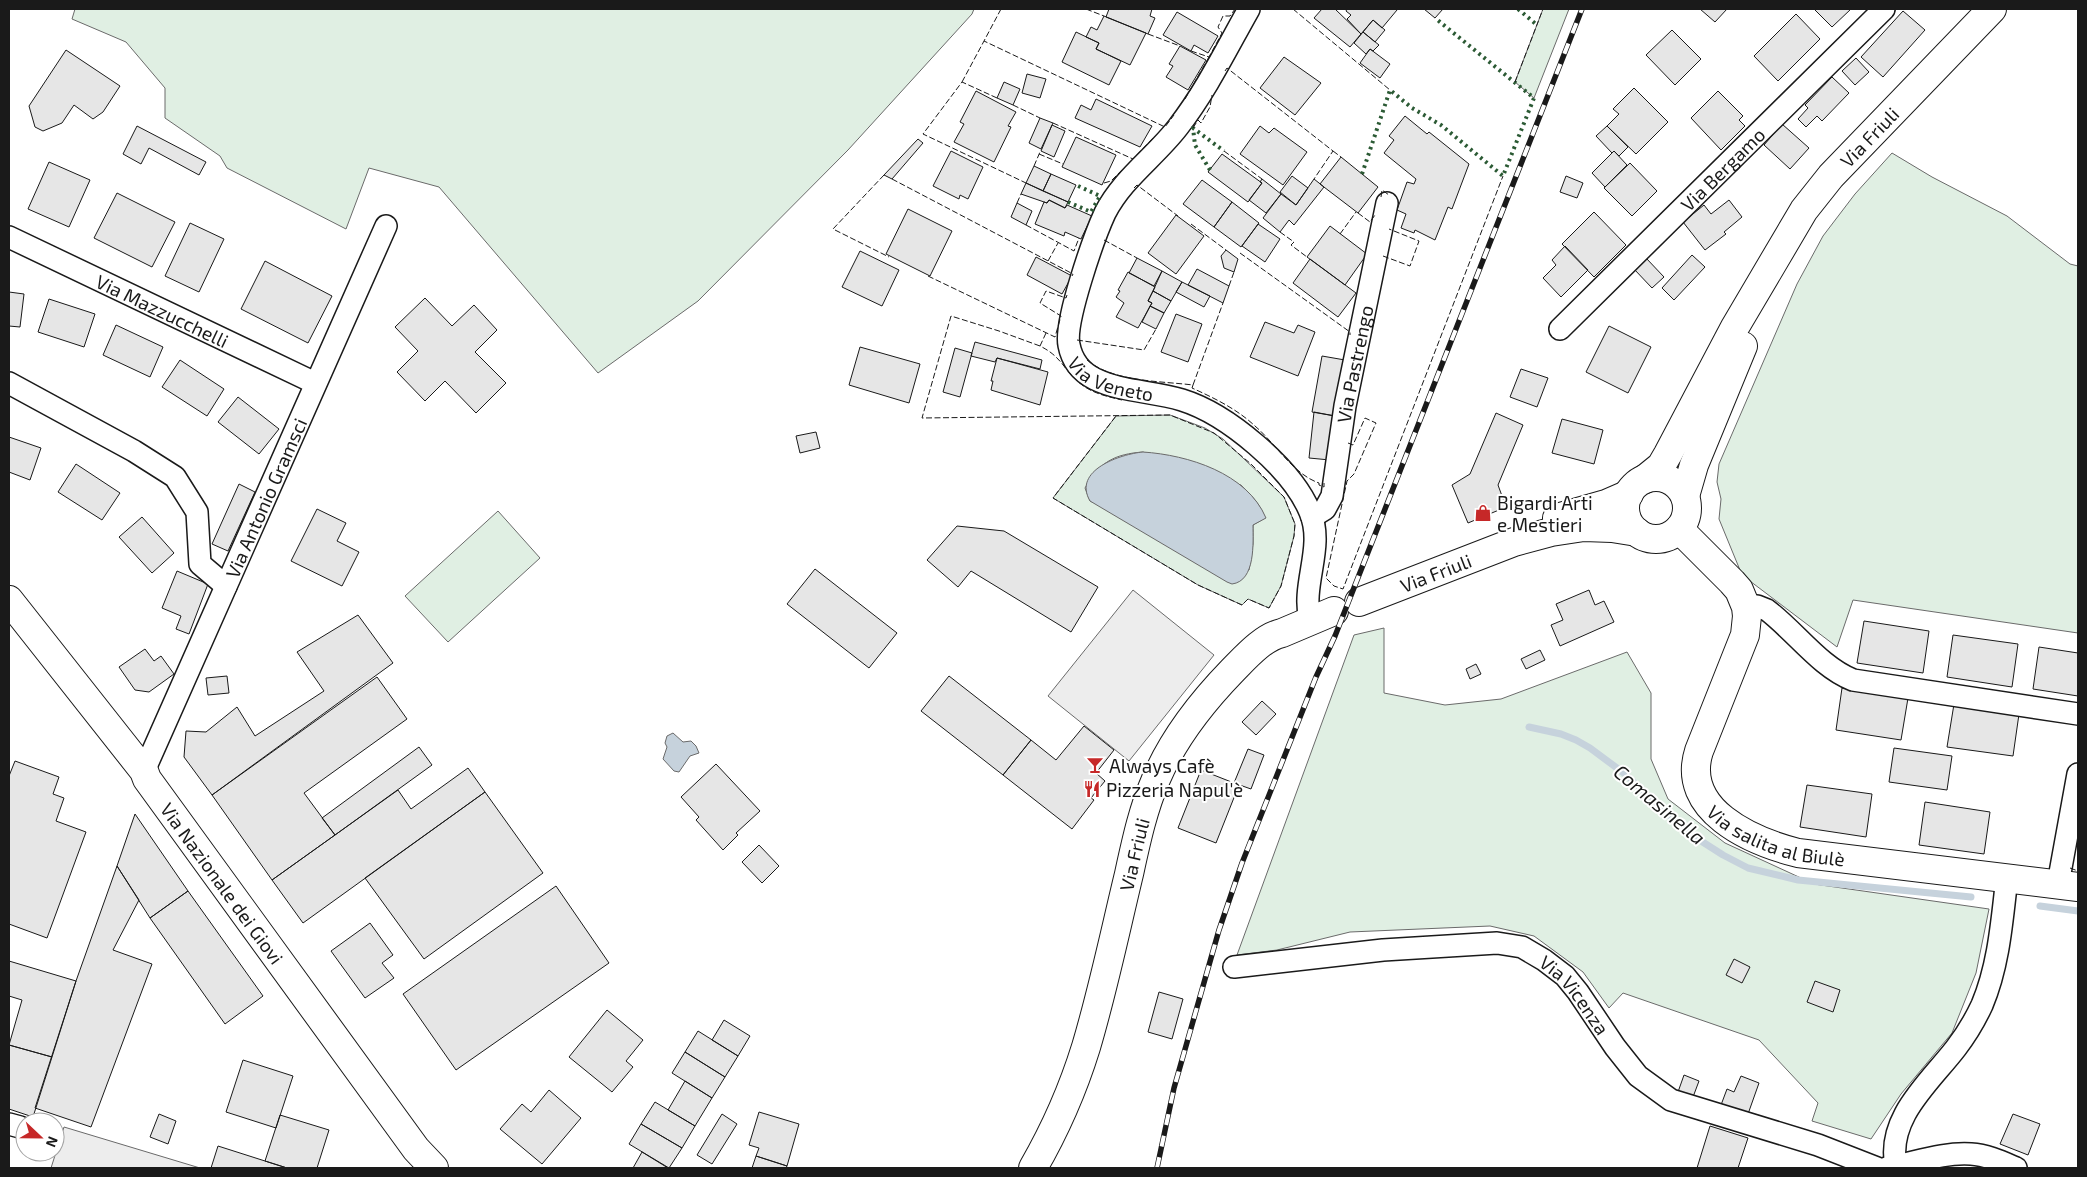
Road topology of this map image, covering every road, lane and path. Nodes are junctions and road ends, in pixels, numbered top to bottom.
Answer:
1 (1249, 9) edge
2 (1884, 9) edge
3 (1992, 9) edge
4 (1387, 203) dead end
5 (386, 226) dead end
6 (9, 237) edge
7 (1765, 278) junction
8 (1560, 329) dead end
9 (315, 383) junction
10 (9, 384) edge
11 (1637, 487) junction
12 (1685, 496) junction
13 (1312, 516) junction
14 (1679, 529) junction
15 (1637, 532) junction
16 (1514, 542) junction
17 (226, 586) junction
18 (9, 600) edge
19 (1746, 607) junction
20 (1334, 611) junction
21 (2078, 714) edge
22 (144, 771) junction
23 (2078, 775) edge
24 (2007, 878) junction
25 (2068, 886) edge
26 (1234, 967) dead end
27 (434, 1168) edge
28 (1033, 1168) edge
29 (1886, 1168) edge
30 (2016, 1168) edge

1 - 13 street, Via Veneto
2 - 8 street, Via Bergamo
3 - 7 street, Via Friuli
4 - 13 street, Via Pastrengo
5 - 9 street, Via Antonio Gramsci
6 - 9 street, Via Mazzucchelli
7 - 11 street, Via Friuli
7 - 12 street, Via Friuli
9 - 17 street, Via Antonio Gramsci
10 - 17 street
11 - 12 street
11 - 15 street
11 - 16 street, Via Friuli
12 - 14 street
13 - 20 street, Via Veneto
14 - 15 street
14 - 19 street
15 - 16 street, Via Friuli
16 - 20 street, Via Friuli
17 - 22 street, Via Antonio Gramsci
18 - 22 street, Via Nazionale dei Giovi
19 - 21 street
19 - 24 street, Via salita al Biulè
20 - 28 street, Via Friuli
22 - 27 street, Via Nazionale dei Giovi
23 - 25 street, Via salita al Biulè
24 - 25 street, Via salita al Biulè
24 - 29 street
26 - 29 street, Via Vicenza
29 - 30 street

